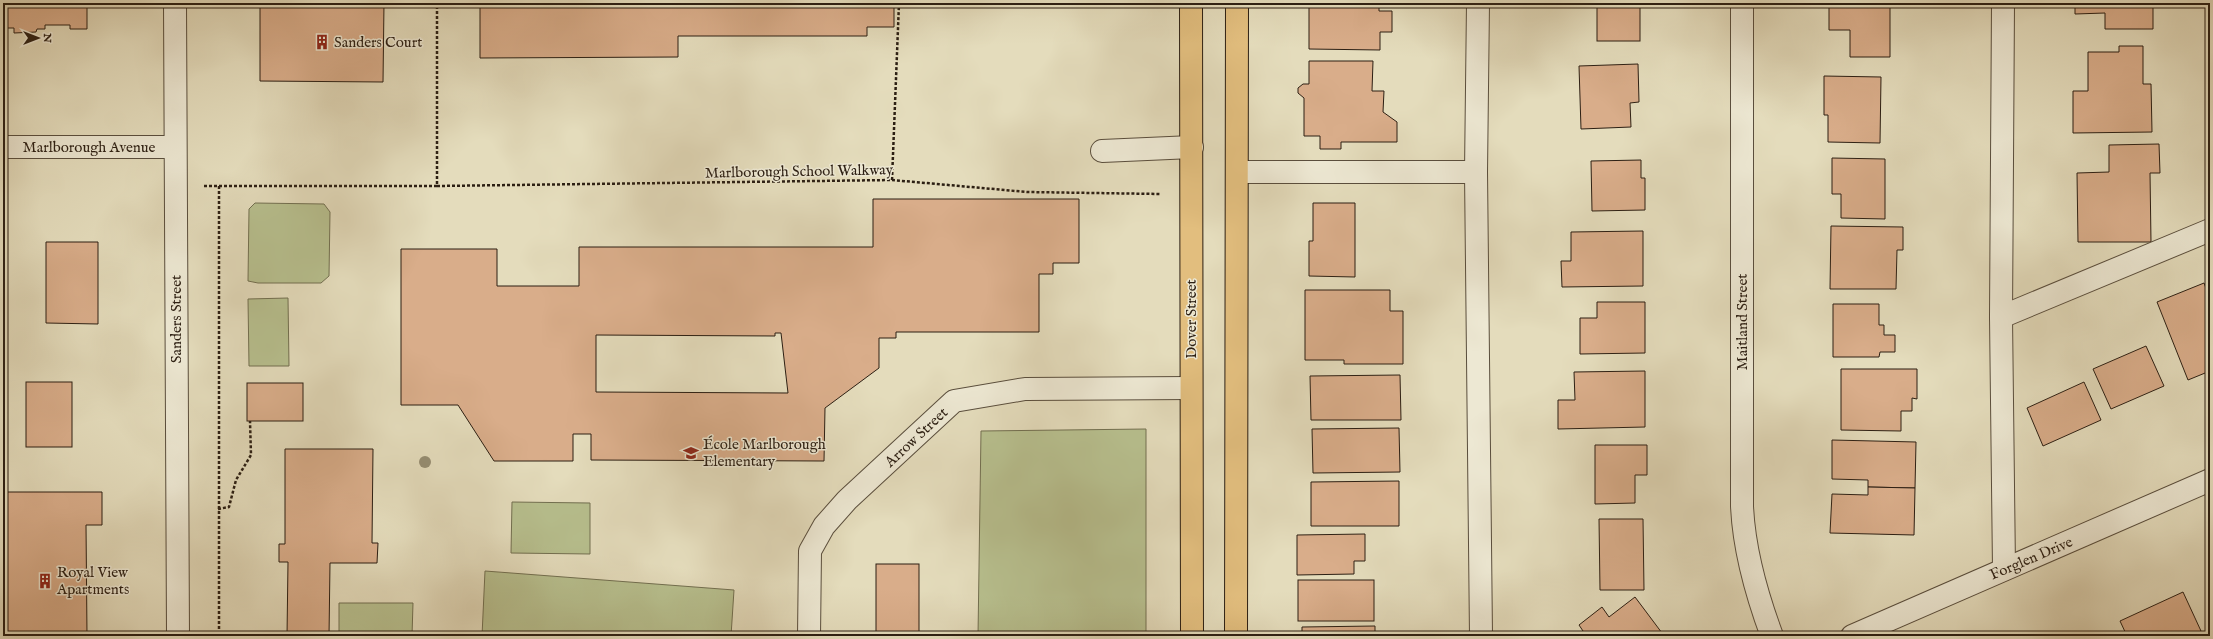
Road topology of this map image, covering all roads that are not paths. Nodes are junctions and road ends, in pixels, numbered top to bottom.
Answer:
1 (175, 3) edge
2 (1192, 3) edge
3 (1237, 3) edge
4 (1478, 3) edge
5 (1742, 3) edge
6 (2002, 3) edge
7 (3, 147) edge
8 (175, 147) junction
9 (1192, 147) junction
10 (1102, 151) dead end
11 (1237, 172) junction
12 (1476, 172) junction
13 (2210, 230) edge
14 (2001, 317) junction
15 (1191, 388) junction
16 (2210, 480) edge
17 (2004, 569) junction
18 (178, 636) edge
19 (809, 636) edge
20 (1192, 636) edge
21 (1236, 636) edge
22 (1481, 636) edge
23 (1772, 636) edge
24 (1852, 636) edge

1 - 8 street, Sanders Street
2 - 9 main road, Dover Street
3 - 11 main road
4 - 12 street
5 - 23 street, Maitland Street
6 - 14 street
7 - 8 street, Marlborough Avenue
8 - 18 street, Sanders Street
9 - 10 street
9 - 15 main road, Dover Street
11 - 12 street
11 - 21 main road
12 - 22 street
13 - 14 street
14 - 17 street
15 - 19 street, Arrow Street
15 - 20 main road, Dover Street
16 - 17 street, Forglen Drive
17 - 24 street, Forglen Drive

